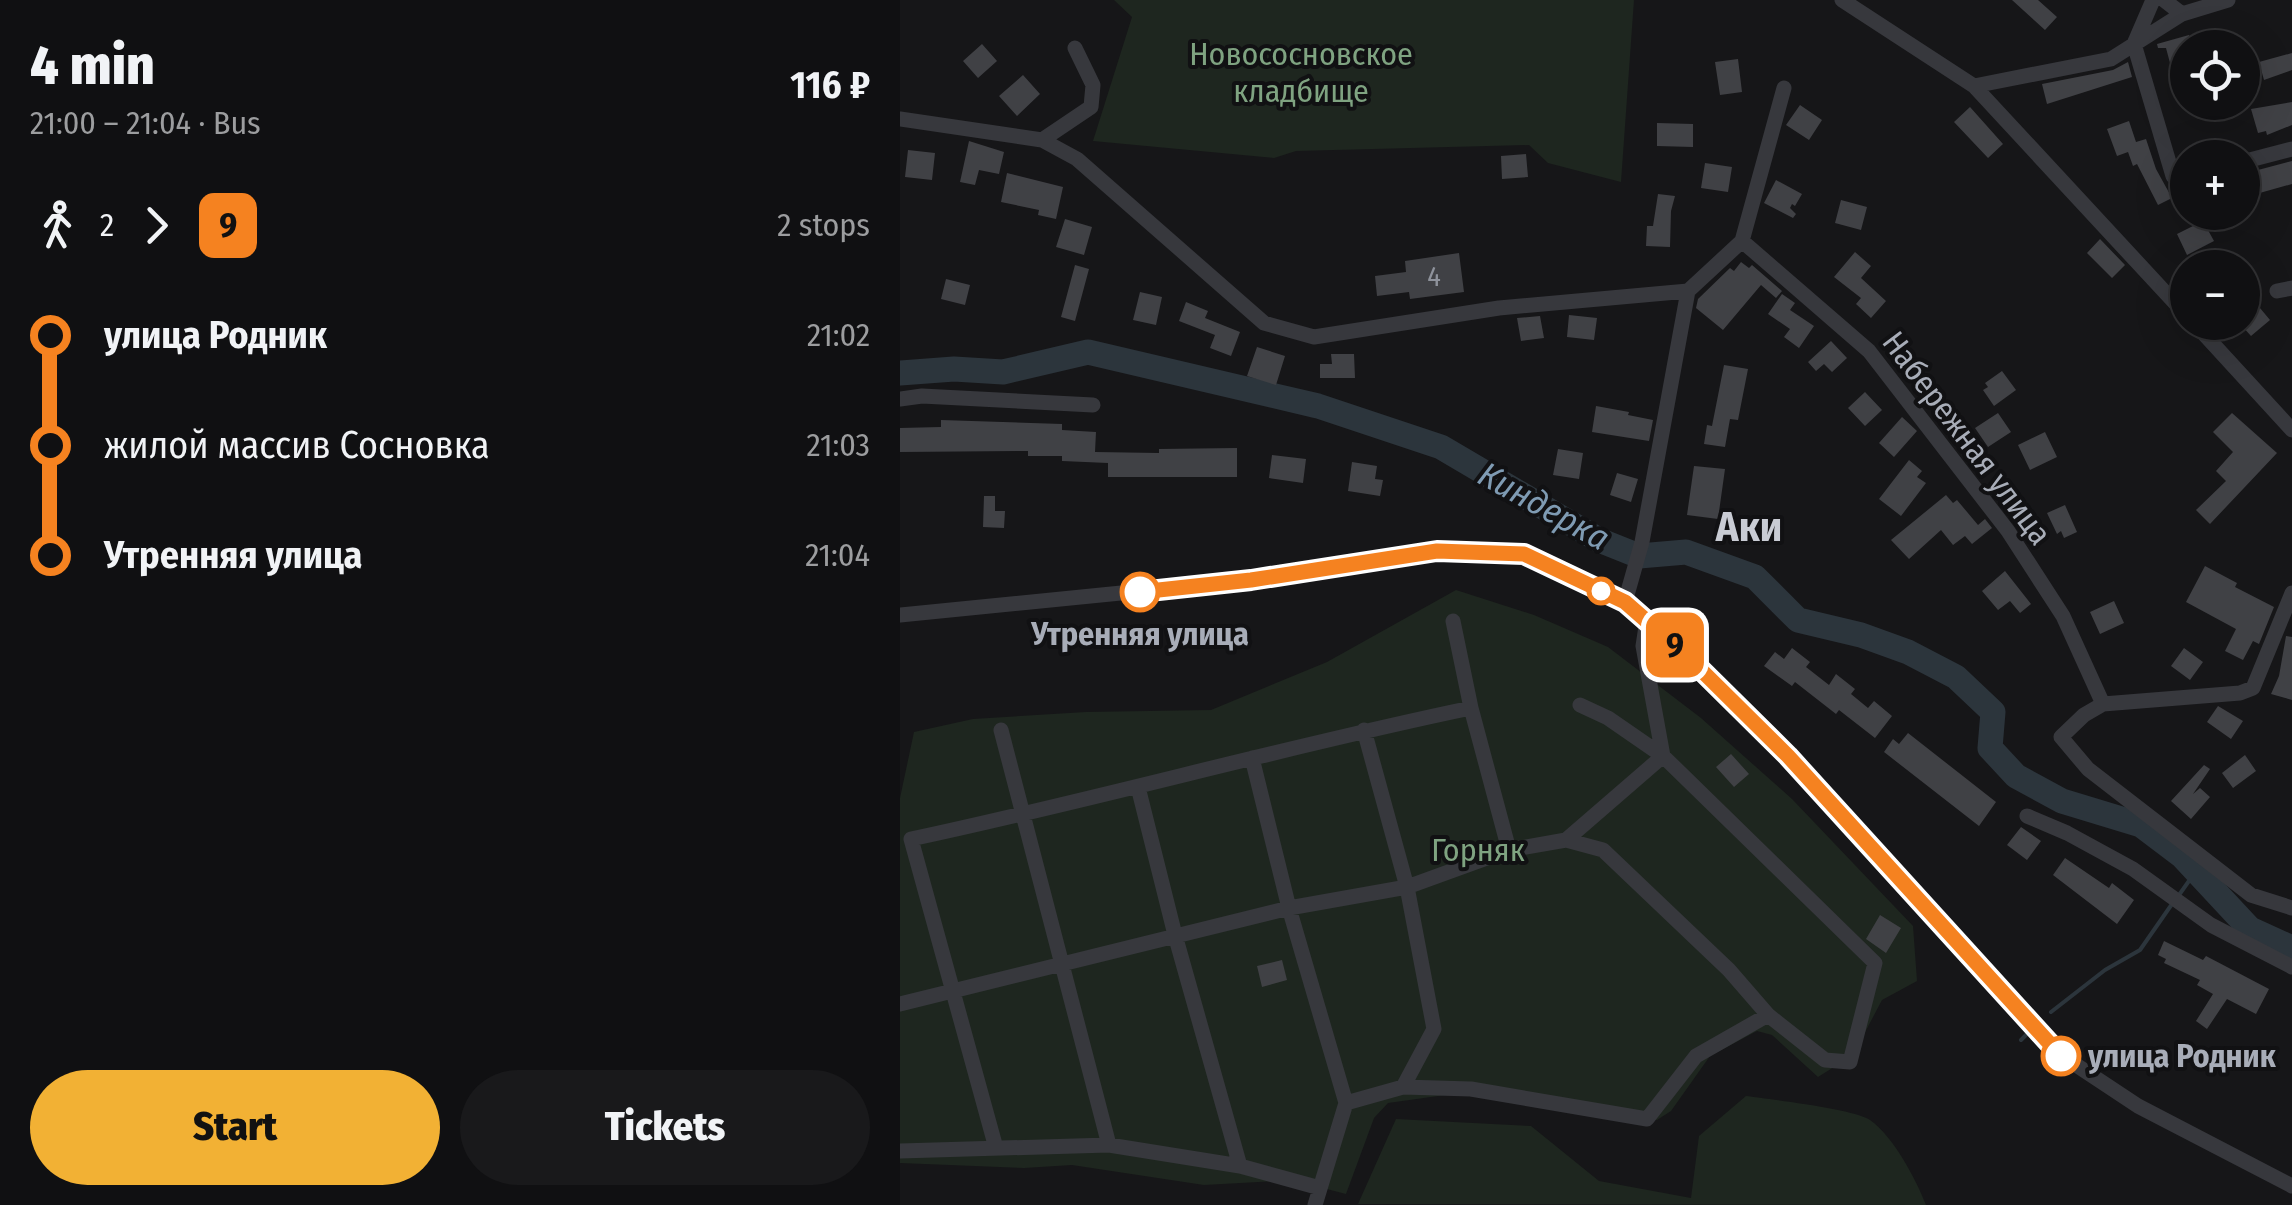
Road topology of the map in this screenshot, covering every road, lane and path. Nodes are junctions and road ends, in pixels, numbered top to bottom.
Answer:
1 (1842, 0) edge
2 (2154, 0) edge
3 (2164, 0) edge
4 (2228, 0) edge
5 (2182, 14) junction
6 (2134, 44) junction
7 (1075, 48) dead end
8 (1974, 86) junction
9 (1784, 88) dead end
10 (901, 117) edge
11 (1042, 140) junction
12 (2292, 150) edge
13 (2260, 158) edge
14 (2170, 166) edge
15 (1742, 241) junction
16 (1688, 291) junction
17 (2170, 298) edge
18 (2210, 340) edge
19 (900, 399) edge
20 (1092, 405) dead end
21 (2292, 430) edge
22 (2292, 593) edge
23 (1625, 602) junction
24 (900, 615) edge
25 (1453, 620) dead end
26 (1648, 620) junction
27 (2103, 704) junction
28 (1580, 705) dead end
29 (1470, 708) junction
30 (1001, 730) dead end
31 (1364, 730) junction
32 (1663, 756) junction
33 (1252, 758) junction
34 (1138, 786) junction
35 (1023, 815) junction
36 (2027, 816) dead end
37 (1566, 840) junction
38 (1509, 850) junction
39 (1407, 887) junction
40 (1288, 908) junction
41 (2292, 908) edge
42 (1175, 935) junction
43 (1060, 966) junction
44 (2292, 967) edge
45 (950, 991) junction
46 (900, 1004) edge
47 (1768, 1015) junction
48 (1403, 1086) junction
49 (1346, 1103) junction
50 (1109, 1145) junction
51 (996, 1148) junction
52 (900, 1151) edge
53 (1240, 1166) junction
54 (2292, 1186) edge
55 (1320, 1188) junction
56 (1315, 1205) edge

1 - 8 street
2 - 6 street
3 - 5 street
4 - 5 street
5 - 6 street
6 - 8 street
6 - 14 street
7 - 11 street
8 - 17 street
9 - 15 street
10 - 11 street
11 - 16 street
12 - 13 street
15 - 16 street
15 - 27 street, Набережная улица
16 - 23 street
18 - 21 street
19 - 20 street
22 - 27 street
23 - 24 street
23 - 26 street
25 - 29 street
26 - 32 street
26 - 54 street
27 - 41 street
28 - 32 street
29 - 31 street
29 - 38 street
30 - 35 street
31 - 33 street
31 - 39 street
32 - 37 street
32 - 47 street
33 - 34 street
33 - 40 street
34 - 35 street
34 - 42 street
35 - 43 street
35 - 45 street
36 - 44 street
37 - 38 street
37 - 47 street
38 - 39 street
39 - 40 street
39 - 48 street
40 - 42 street
40 - 49 street
42 - 43 street
42 - 53 street
43 - 45 street
43 - 50 street
45 - 46 street
45 - 51 street
47 - 48 street
48 - 49 street
49 - 55 street
50 - 51 street
50 - 53 street
51 - 52 street
53 - 55 street
55 - 56 street

